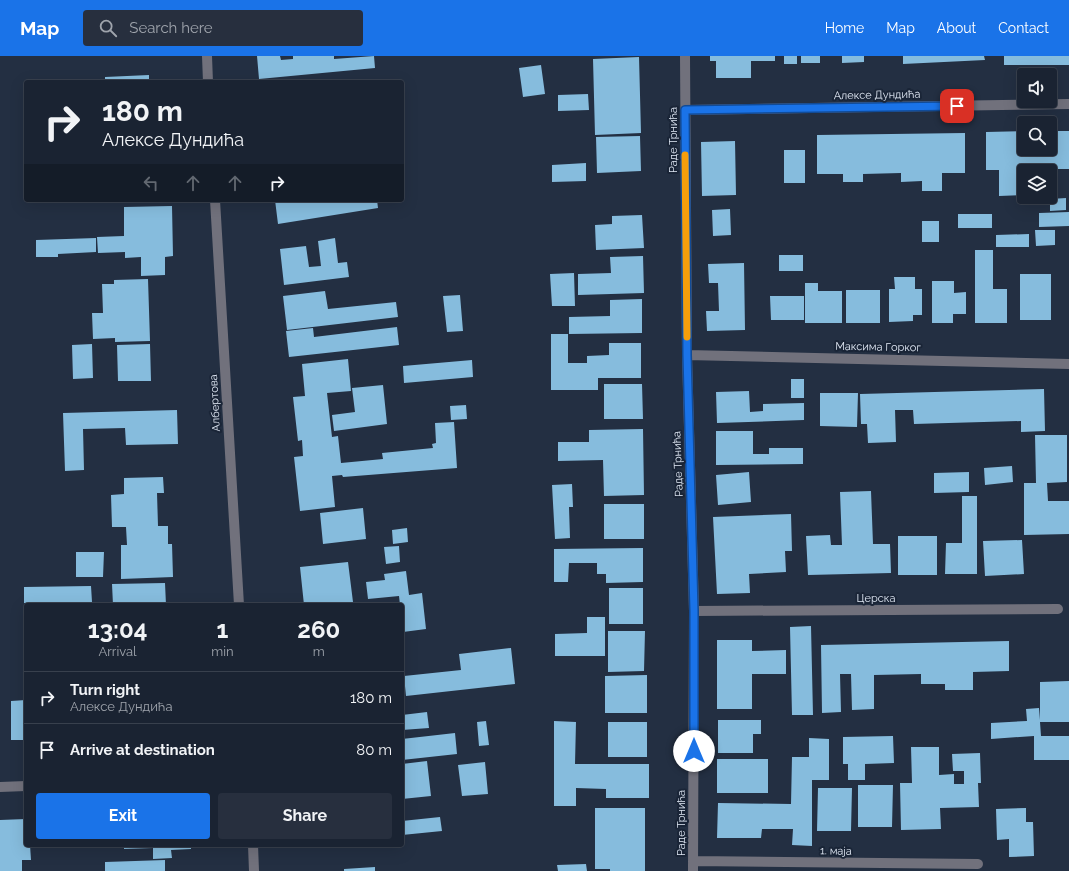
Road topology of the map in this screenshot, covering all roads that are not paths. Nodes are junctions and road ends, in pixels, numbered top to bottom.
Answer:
1 (206, 56) edge
2 (685, 56) edge
3 (208, 80) edge
4 (1069, 104) edge
5 (685, 110) junction
6 (215, 202) edge
7 (687, 355) junction
8 (1069, 364) edge
9 (239, 603) edge
10 (1058, 609) dead end
11 (694, 611) junction
12 (24, 786) edge
13 (0, 787) edge
14 (253, 847) edge
15 (978, 864) dead end
16 (693, 866) edge
17 (254, 871) edge

1 - 3 street
2 - 5 street, Раде Трнића
4 - 5 street, Алексе Дундића
5 - 7 street, Раде Трнића
6 - 9 street, Албертова
7 - 8 street, Максима Горког
7 - 11 street, Раде Трнића
10 - 11 street, Церска
11 - 16 street, Раде Трнића
12 - 13 street
14 - 17 street
15 - 16 street, 1. маја

